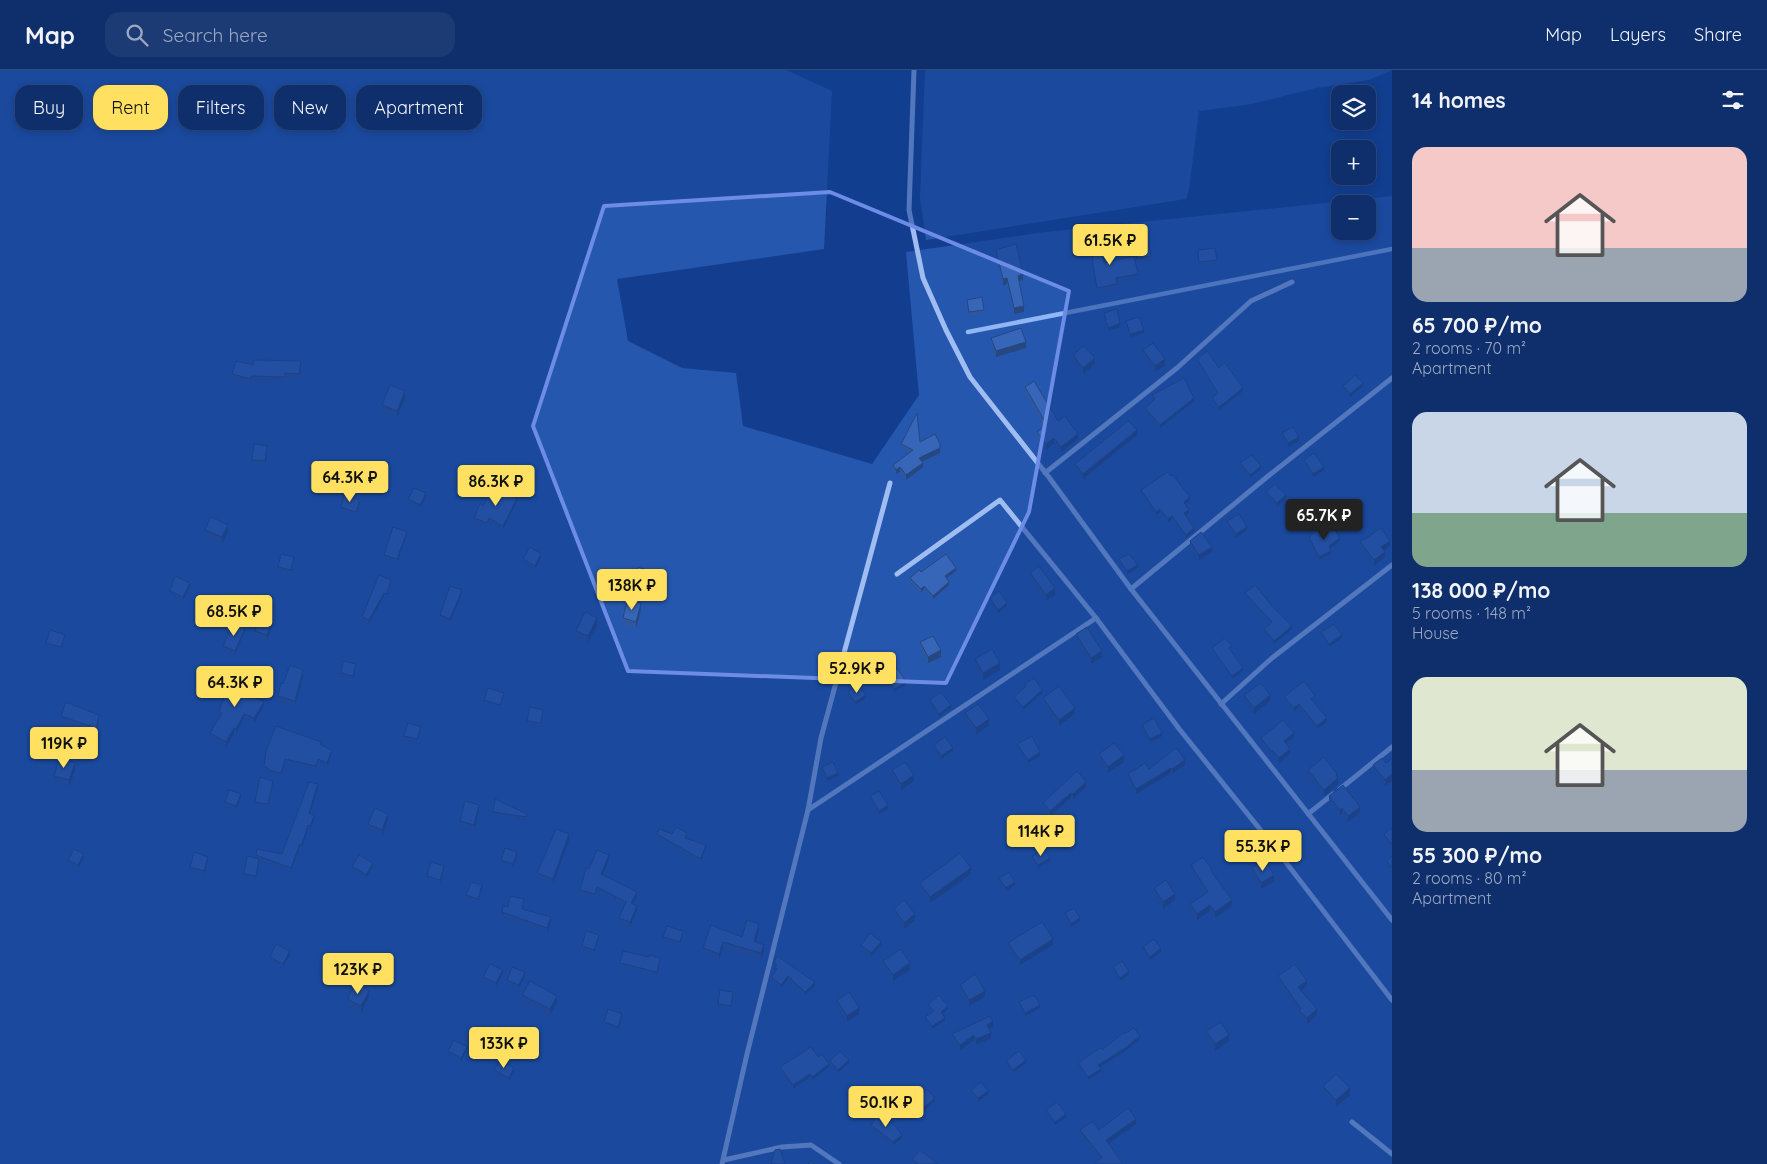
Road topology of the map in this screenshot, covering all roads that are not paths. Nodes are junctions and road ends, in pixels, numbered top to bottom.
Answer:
1 (914, 70) edge
2 (1292, 282) dead end
3 (1392, 378) edge
4 (1046, 474) junction
5 (890, 483) dead end
6 (1392, 565) edge
7 (897, 574) dead end
8 (1131, 589) junction
9 (1096, 618) junction
10 (1221, 704) junction
11 (1392, 747) edge
12 (808, 810) junction
13 (1308, 814) junction
14 (1392, 920) edge
15 (1392, 1000) edge
16 (1352, 1122) dead end
17 (1392, 1154) edge
18 (725, 1163) edge
19 (839, 1164) edge

1 - 4 street
2 - 4 street
3 - 8 street
4 - 8 street
5 - 12 street
6 - 10 street
7 - 9 street
8 - 10 street
9 - 12 street
9 - 15 street
10 - 13 street
11 - 13 street
12 - 18 street
13 - 14 street
16 - 17 street
18 - 19 street

